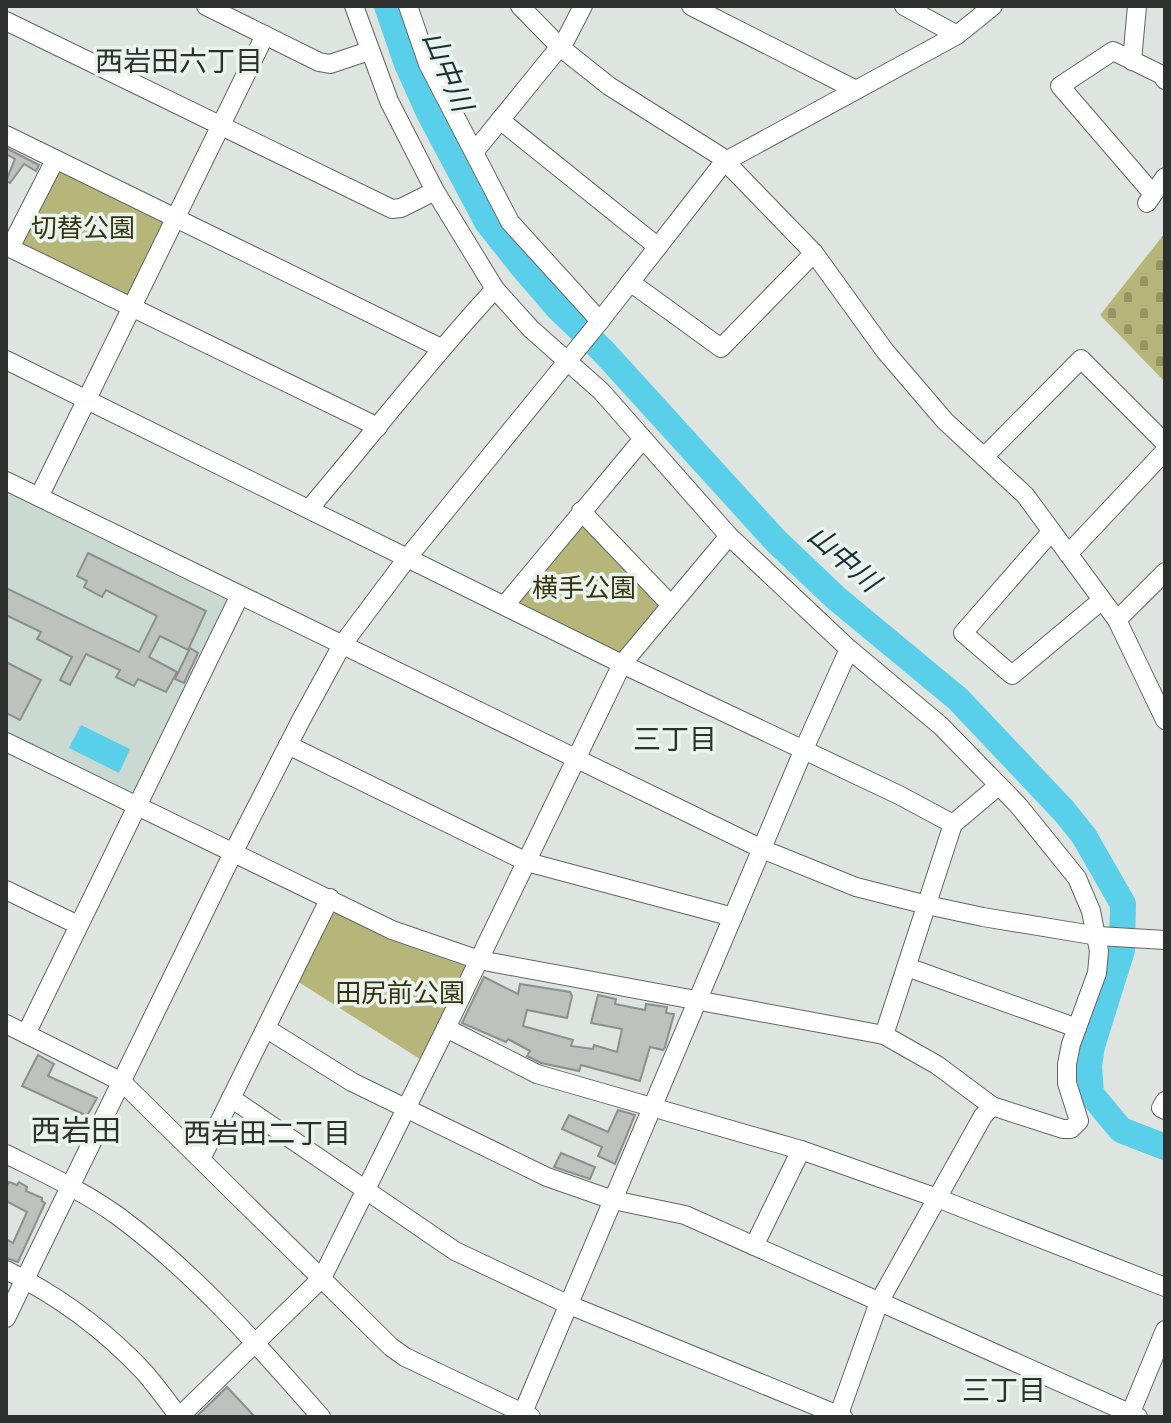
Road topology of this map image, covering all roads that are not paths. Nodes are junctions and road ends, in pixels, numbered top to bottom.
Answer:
1 (206, 6) edge
2 (354, 6) edge
3 (408, 6) edge
4 (520, 6) edge
5 (583, 6) edge
6 (691, 6) edge
7 (904, 6) edge
8 (993, 6) edge
9 (1137, 6) edge
10 (6, 21) edge
11 (265, 35) junction
12 (957, 35) junction
13 (560, 47) junction
14 (369, 51) junction
15 (1132, 61) junction
16 (1165, 80) edge
17 (856, 90) junction
18 (500, 120) junction
19 (220, 126) junction
20 (6, 135) edge
21 (475, 151) junction
22 (55, 160) junction
23 (724, 162) junction
24 (1165, 177) edge
25 (435, 191) junction
26 (175, 218) junction
27 (8, 247) edge
28 (658, 247) junction
29 (814, 253) junction
30 (630, 282) junction
31 (495, 289) junction
32 (132, 308) junction
33 (598, 323) junction
34 (441, 348) junction
35 (569, 358) junction
36 (6, 360) edge
37 (87, 399) junction
38 (378, 427) junction
39 (642, 440) junction
40 (1165, 443) edge
41 (1165, 451) edge
42 (984, 457) junction
43 (6, 481) edge
44 (39, 497) junction
45 (309, 509) junction
46 (581, 511) junction
47 (1051, 532) junction
48 (729, 536) junction
49 (1068, 554) junction
50 (408, 557) junction
51 (1165, 572) edge
52 (240, 595) junction
53 (1102, 600) junction
54 (505, 605) junction
55 (671, 605) junction
56 (1117, 620) junction
57 (342, 645) junction
58 (849, 649) junction
59 (622, 664) junction
60 (1165, 720) edge
61 (6, 742) edge
62 (288, 745) junction
63 (804, 749) junction
64 (577, 759) junction
65 (998, 786) junction
66 (137, 806) junction
67 (953, 824) junction
68 (762, 849) junction
69 (234, 851) junction
70 (527, 862) junction
71 (6, 890) edge
72 (330, 898) junction
73 (927, 905) junction
74 (733, 917) junction
75 (78, 925) junction
76 (1098, 936) junction
77 (1165, 945) edge
78 (479, 960) junction
79 (907, 967) junction
80 (697, 1001) junction
81 (6, 1024) edge
82 (446, 1028) junction
83 (1077, 1028) junction
84 (267, 1029) junction
85 (26, 1034) junction
86 (884, 1035) junction
87 (122, 1082) junction
88 (231, 1098) junction
89 (1165, 1101) edge
90 (654, 1106) junction
91 (992, 1106) junction
92 (405, 1109) junction
93 (1165, 1110) edge
94 (801, 1150) junction
95 (6, 1154) edge
96 (201, 1159) junction
97 (71, 1187) junction
98 (366, 1192) junction
99 (937, 1198) junction
100 (613, 1200) junction
101 (754, 1246) junction
102 (6, 1270) edge
103 (322, 1278) junction
104 (25, 1279) junction
105 (1165, 1287) edge
106 (879, 1302) junction
107 (567, 1304) junction
108 (6, 1318) edge
109 (1165, 1330) edge
110 (256, 1344) junction
111 (525, 1416) edge
112 (839, 1416) edge
113 (1132, 1416) edge
114 (179, 1417) edge
115 (321, 1417) edge

1 - 11 street
2 - 14 street
3 - 21 street
4 - 13 street
5 - 13 street
6 - 17 street
7 - 12 street
8 - 12 street
9 - 15 street
10 - 19 street
11 - 14 street
11 - 19 street
12 - 17 street
13 - 18 street
13 - 23 street
14 - 25 street
15 - 16 street
15 - 24 street
17 - 23 street
18 - 21 street
18 - 28 street
19 - 25 street
19 - 26 street
20 - 22 street
21 - 33 street
22 - 26 street
22 - 27 street
23 - 28 street
23 - 29 street
25 - 31 street
26 - 32 street
26 - 34 street
27 - 32 street
28 - 30 street
29 - 30 street
29 - 42 street
30 - 33 street
31 - 34 street
31 - 35 street
32 - 37 street
32 - 38 street
33 - 35 street
34 - 38 street
35 - 39 street
35 - 50 street
36 - 37 street
37 - 44 street
37 - 45 street
38 - 45 street
39 - 46 street
39 - 48 street
40 - 42 street
41 - 49 street
42 - 47 street
43 - 44 street
44 - 52 street
45 - 50 street
46 - 54 street
46 - 55 street
47 - 49 street
47 - 53 street
48 - 55 street
48 - 58 street
49 - 53 street
50 - 54 street
50 - 57 street
51 - 56 street
52 - 57 street
52 - 66 street
53 - 56 street
54 - 59 street
55 - 59 street
56 - 60 street
57 - 62 street
57 - 64 street
58 - 63 street
58 - 65 street
59 - 63 street
59 - 64 street
61 - 66 street
62 - 69 street
62 - 70 street
63 - 67 street
63 - 68 street
64 - 68 street
64 - 70 street
65 - 67 street
65 - 76 street
66 - 69 street
66 - 75 street
67 - 73 street
68 - 73 street
68 - 74 street
69 - 72 street
69 - 87 street
70 - 74 street
70 - 78 street
71 - 75 street
72 - 78 street
72 - 84 street
73 - 76 street
73 - 79 street
74 - 80 street
75 - 85 street
76 - 77 street
76 - 83 street
78 - 80 street
78 - 82 street
79 - 83 street
79 - 86 street
80 - 86 street
80 - 90 street
81 - 85 street
82 - 90 street
82 - 92 street
83 - 91 street
84 - 88 street
84 - 92 street
85 - 87 street
86 - 91 street
87 - 96 street
87 - 97 street
88 - 96 street
88 - 98 street
89 - 93 street
90 - 94 street
90 - 100 street
91 - 99 street
92 - 98 street
92 - 100 street
94 - 99 street
94 - 101 street
95 - 97 street
96 - 103 street
97 - 104 street
97 - 110 street
98 - 103 street
98 - 107 street
99 - 105 street
99 - 106 street
100 - 101 street
100 - 107 street
101 - 106 street
102 - 104 street
103 - 110 street
103 - 111 street
104 - 108 street
104 - 114 street
106 - 112 street
106 - 113 street
107 - 111 street
107 - 112 street
109 - 113 street
110 - 114 street
110 - 115 street

